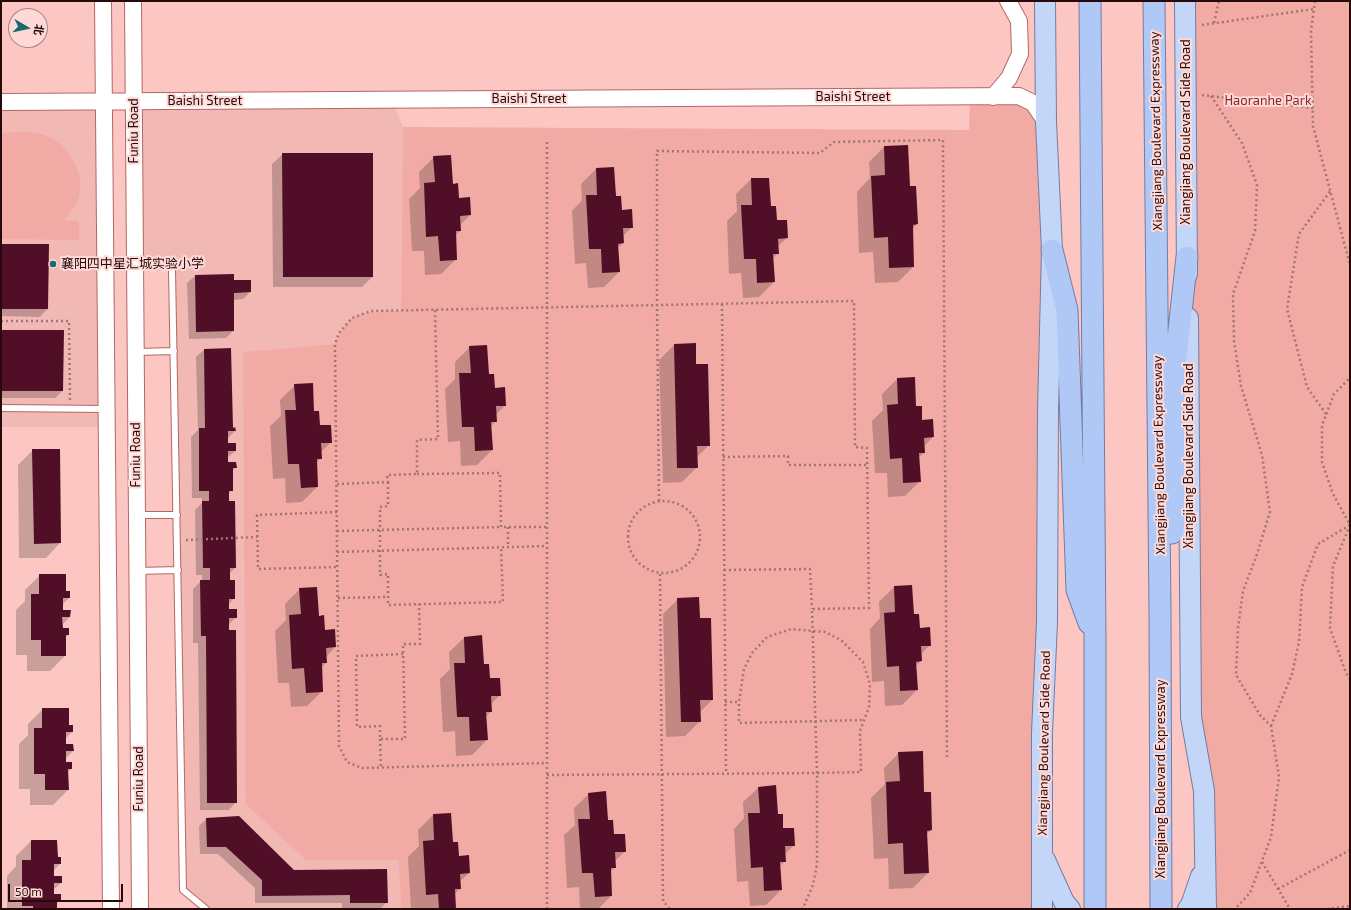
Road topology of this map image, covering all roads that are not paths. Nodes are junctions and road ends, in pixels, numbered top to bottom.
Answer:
1 (103, 1) edge
2 (133, 1) edge
3 (1008, 1) edge
4 (1045, 1) edge
5 (1090, 1) edge
6 (1154, 1) edge
7 (1185, 1) edge
8 (993, 97) junction
9 (104, 101) junction
10 (134, 101) junction
11 (1, 102) edge
12 (1046, 122) junction
13 (1052, 250) junction
14 (1187, 257) junction
15 (172, 270) dead end
16 (174, 351) junction
17 (135, 352) junction
18 (1, 408) edge
19 (107, 409) junction
20 (177, 514) junction
21 (137, 515) junction
22 (178, 570) junction
23 (137, 571) junction
24 (1160, 612) junction
25 (1095, 640) junction
26 (1041, 850) junction
27 (1205, 863) junction
28 (111, 909) edge
29 (140, 909) edge
30 (206, 909) edge
31 (1042, 909) edge
32 (1070, 909) edge
33 (1095, 909) edge
34 (1161, 909) edge
35 (1188, 909) edge
36 (1206, 909) edge

1 - 9 street
2 - 10 street, Funiu Road
3 - 8 street
4 - 12 main road, Xiangjiang Boulevard Side Road
5 - 25 highway
6 - 24 highway, Xiangjiang Boulevard Expressway
7 - 14 main road, Xiangjiang Boulevard Side Road
8 - 10 street, Baishi Street
8 - 12 street, Baishi Street
9 - 10 street, Baishi Street
9 - 11 street, Baishi Street
9 - 19 street
10 - 17 street, Funiu Road
12 - 13 main road, Xiangjiang Boulevard Side Road
13 - 25 highway
13 - 26 main road, Xiangjiang Boulevard Side Road
14 - 24 highway
14 - 27 main road, Xiangjiang Boulevard Side Road
15 - 16 lane
16 - 17 lane
16 - 20 lane
17 - 21 street, Funiu Road
18 - 19 lane
19 - 28 street
20 - 21 lane
20 - 22 lane
21 - 23 street, Funiu Road
22 - 23 lane
22 - 30 lane
23 - 29 street, Funiu Road
24 - 34 highway, Xiangjiang Boulevard Expressway
25 - 33 highway
26 - 31 main road, Xiangjiang Boulevard Side Road
26 - 32 main road
27 - 35 main road
27 - 36 main road, Xiangjiang Boulevard Side Road

